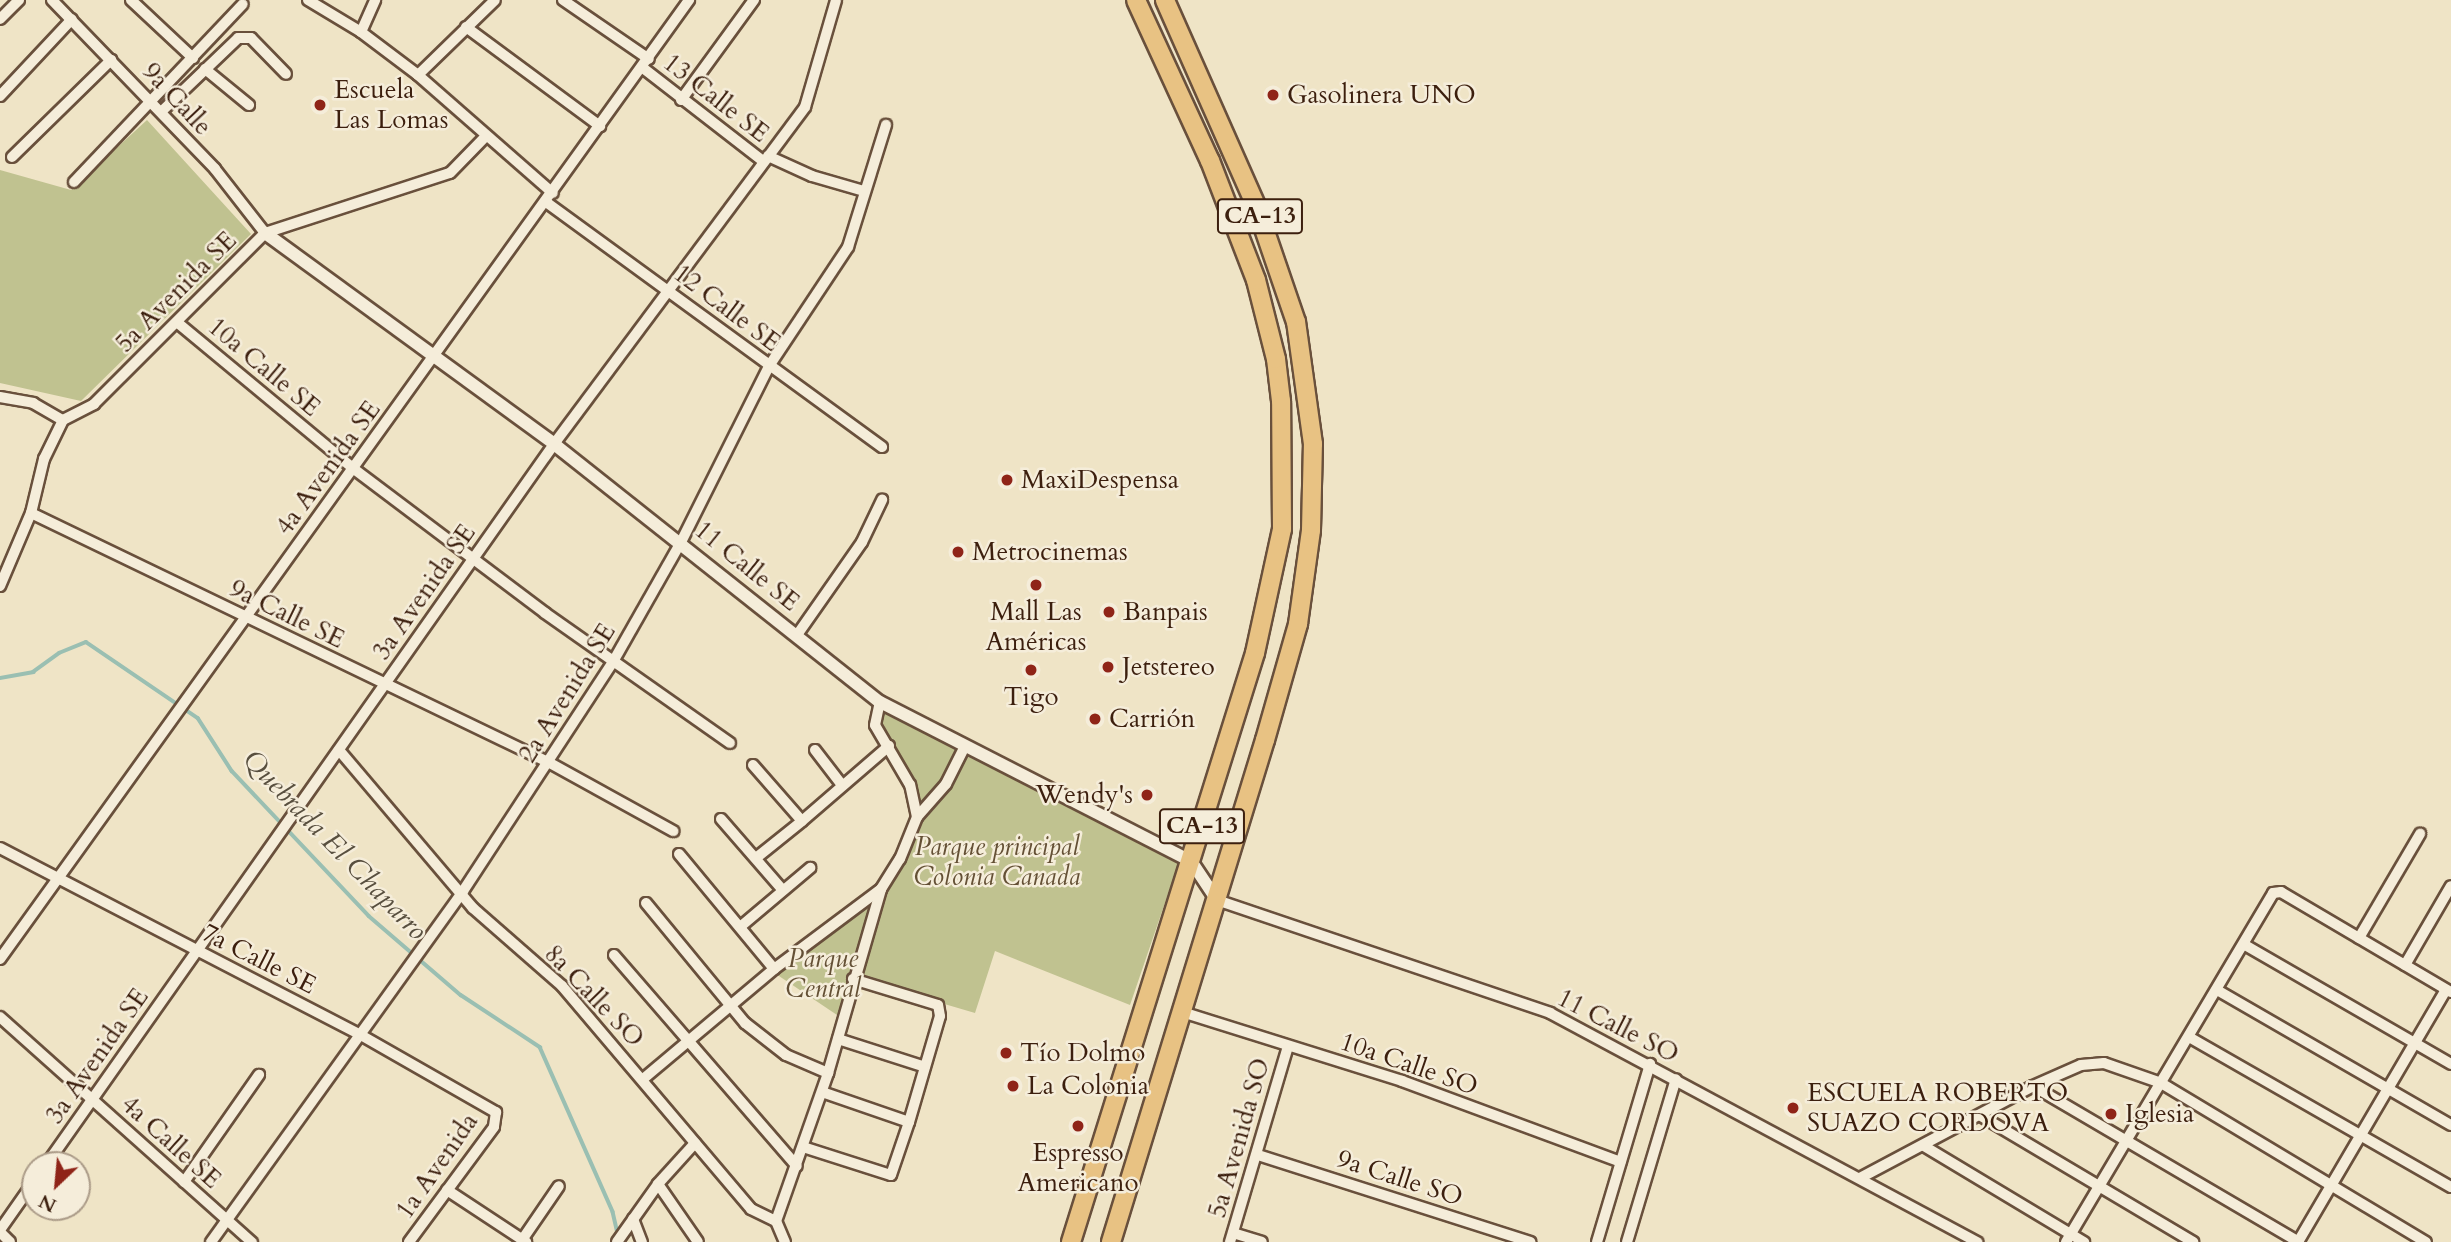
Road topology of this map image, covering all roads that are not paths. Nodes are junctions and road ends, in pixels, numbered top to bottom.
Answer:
1 (19, 0) edge
2 (52, 0) edge
3 (131, 0) edge
4 (308, 0) edge
5 (374, 0) edge
6 (495, 0) edge
7 (563, 0) edge
8 (689, 0) edge
9 (754, 0) edge
10 (836, 0) edge
11 (1136, 0) edge
12 (1165, 0) edge
13 (243, 4) dead end
14 (0, 19) edge
15 (72, 19) junction
16 (466, 27) junction
17 (362, 32) junction
18 (192, 58) junction
19 (111, 60) junction
20 (646, 63) junction
21 (205, 69) junction
22 (286, 74) dead end
23 (418, 75) junction
24 (0, 96) edge
25 (681, 100) junction
26 (150, 101) junction
27 (249, 105) dead end
28 (162, 111) junction
29 (600, 125) junction
30 (886, 125) dead end
31 (486, 136) junction
32 (12, 157) dead end
33 (766, 159) junction
34 (74, 182) dead end
35 (864, 191) junction
36 (553, 192) junction
37 (546, 202) junction
38 (265, 233) junction
39 (668, 289) junction
40 (178, 323) junction
41 (432, 359) junction
42 (769, 366) junction
43 (0, 397) edge
44 (63, 420) junction
45 (554, 444) junction
46 (882, 447) dead end
47 (354, 469) junction
48 (882, 500) dead end
49 (31, 513) junction
50 (681, 542) junction
51 (473, 559) junction
52 (1, 580) edge
53 (246, 617) junction
54 (797, 635) junction
55 (614, 660) junction
56 (384, 685) junction
57 (880, 702) junction
58 (730, 743) dead end
59 (888, 746) junction
60 (965, 746) junction
61 (339, 750) junction
62 (815, 750) dead end
63 (550, 763) junction
64 (753, 765) dead end
65 (842, 785) junction
66 (917, 817) junction
67 (721, 819) dead end
68 (802, 821) junction
69 (673, 831) dead end
70 (2420, 834) dead end
71 (0, 848) edge
72 (679, 854) dead end
73 (756, 858) junction
74 (1191, 861) junction
75 (810, 868) dead end
76 (57, 876) junction
77 (2451, 886) edge
78 (781, 888) junction
79 (881, 889) junction
80 (463, 891) junction
81 (1217, 900) junction
82 (646, 903) dead end
83 (740, 927) junction
84 (2359, 938) junction
85 (2245, 945) junction
86 (197, 951) junction
87 (614, 955) dead end
88 (0, 959) edge
89 (2405, 965) junction
90 (774, 969) junction
91 (853, 979) junction
92 (2217, 990) junction
93 (2449, 991) edge
94 (730, 1006) junction
95 (1182, 1012) junction
96 (0, 1017) edge
97 (359, 1034) junction
98 (2189, 1037) junction
99 (838, 1039) junction
100 (688, 1041) junction
101 (2415, 1043) junction
102 (1288, 1046) junction
103 (1650, 1064) junction
104 (2451, 1064) edge
105 (925, 1067) junction
106 (828, 1073) junction
107 (259, 1075) dead end
108 (643, 1079) junction
109 (1676, 1079) junction
110 (2161, 1083) junction
111 (2033, 1086) junction
112 (2388, 1088) junction
113 (822, 1092) junction
114 (92, 1100) junction
115 (496, 1112) joint
116 (1981, 1116) junction
117 (909, 1122) junction
118 (2451, 1125) edge
119 (2361, 1135) junction
120 (2126, 1142) junction
121 (695, 1143) junction
122 (1924, 1146) junction
123 (803, 1147) junction
124 (56, 1151) edge
125 (1258, 1155) junction
126 (1621, 1162) junction
127 (797, 1166) junction
128 (1860, 1178) junction
129 (184, 1182) junction
130 (2332, 1183) junction
131 (658, 1184) junction
132 (559, 1186) dead end
133 (2099, 1187) junction
134 (2451, 1187) edge
135 (447, 1190) junction
136 (21, 1200) edge
137 (227, 1220) junction
138 (632, 1220) junction
139 (776, 1222) junction
140 (0, 1231) edge
141 (1232, 1237) edge
142 (2069, 1238) edge
143 (524, 1241) edge
144 (10, 1242) edge
145 (211, 1242) edge
146 (252, 1242) edge
147 (409, 1242) edge
148 (617, 1242) edge
149 (642, 1242) edge
150 (698, 1242) edge
151 (785, 1242) edge
152 (1071, 1242) edge
153 (1111, 1242) edge
154 (1262, 1242) edge
155 (1530, 1242) edge
156 (1597, 1242) edge
157 (1627, 1242) edge
158 (1977, 1242) edge
159 (2084, 1242) edge
160 (2193, 1242) edge
161 (2298, 1242) edge
162 (2426, 1242) edge

1 - 14 street
2 - 15 street, 9a Calle
3 - 18 street
4 - 17 street
5 - 17 street
6 - 16 street
7 - 20 street, 13 Calle SE
8 - 20 street, 4a Avenida SE
9 - 25 street
10 - 33 street, 3a Avenida SE
11 - 74 highway, CA-13
12 - 81 highway, CA-13
13 - 18 street
15 - 19 street, 9a Calle
15 - 24 street
16 - 23 street
16 - 29 street
17 - 23 street
18 - 26 street
19 - 26 street, 9a Calle
19 - 32 street
20 - 25 street, 13 Calle SE
20 - 29 street, 4a Avenida SE
21 - 22 street
21 - 27 street
21 - 28 street
23 - 31 street
25 - 33 street, 13 Calle SE
26 - 28 street, 9a Calle
26 - 34 street
28 - 38 street, 9a Calle
29 - 36 street, 4a Avenida SE
30 - 35 street, 2a Avenida SE
31 - 36 street
31 - 38 street, 5a Avenida SE
33 - 35 street, 13 Calle SE
33 - 39 street, 3a Avenida SE
35 - 42 street, 2a Avenida SE
36 - 37 street, 4a Avenida SE
37 - 39 street, 12 Calle SE
37 - 41 street, 4a Avenida SE
38 - 40 street, 5a Avenida SE
38 - 41 street, 11 Calle SE
39 - 42 street, 12 Calle SE
39 - 45 street, 3a Avenida SE
40 - 44 street, 5a Avenida SE
40 - 47 street, 10a Calle SE
41 - 45 street, 11 Calle SE
41 - 47 street, 4a Avenida SE
42 - 46 street, 12 Calle SE
42 - 50 street, 2a Avenida SE
43 - 44 street
44 - 49 street
45 - 50 street, 11 Calle SE
45 - 51 street, 3a Avenida SE
47 - 51 street, 10a Calle SE
47 - 53 street, 4a Avenida SE
48 - 54 street
49 - 52 street
49 - 53 street, 9a Calle SE
50 - 54 street, 11 Calle SE
50 - 55 street, 2a Avenida SE
51 - 55 street, 10a Calle SE
51 - 56 street, 3a Avenida SE
53 - 56 street, 9a Calle SE
53 - 76 street, 4a Avenida SE
54 - 57 street, 11 Calle SE
55 - 58 street, 10a Calle SE
55 - 63 street, 2a Avenida SE
56 - 61 street, 3a Avenida SE
56 - 63 street, 9a Calle SE
57 - 59 street
57 - 60 street, 11 Calle SE
59 - 65 street
59 - 66 street
60 - 66 street
60 - 74 street, 11 Calle SE
61 - 80 street, 8a Calle SO
61 - 86 street, 3a Avenida SE
62 - 65 street
63 - 69 street, 9a Calle SE
63 - 80 street, 2a Avenida SE
64 - 68 street
65 - 68 street
66 - 79 street
67 - 73 street
68 - 73 street
70 - 84 street
71 - 76 street, 7a Calle SE
72 - 83 street
73 - 78 street
74 - 81 street, 11 Calle SE
74 - 152 highway, CA-13
75 - 78 street
76 - 86 street, 7a Calle SE
76 - 88 street, 4a Avenida SE
77 - 89 street
78 - 83 street
79 - 90 street
79 - 91 street
80 - 97 street, 2a Avenida SE
80 - 108 street, 8a Calle SO
81 - 95 highway, CA-13
81 - 103 street, 11 Calle SO
82 - 94 street
83 - 90 street
84 - 85 street
84 - 89 street
85 - 92 street
85 - 101 street
86 - 97 street, 7a Calle SE
86 - 114 street, 3a Avenida SE
87 - 100 street
89 - 93 street
90 - 94 street
91 - 99 street
91 - 105 street
92 - 98 street
92 - 112 street
93 - 101 street
94 - 100 street
94 - 106 street
95 - 102 street, 10a Calle SO
95 - 153 highway, CA-13
96 - 114 street, 4a Calle SE
97 - 115 street, 7a Calle SE
97 - 137 street, 2a Avenida SE
98 - 110 street
98 - 119 street
99 - 105 street
99 - 106 street
100 - 108 street
100 - 127 street
101 - 104 street
101 - 112 street
102 - 125 street, 5a Avenida SO
102 - 126 street, 10a Calle SO
103 - 109 street, 11 Calle SO
103 - 126 street
105 - 117 street
106 - 113 street
107 - 129 street
108 - 121 street, 8a Calle SO
109 - 128 street, 11 Calle SO
109 - 157 street
110 - 111 street
110 - 120 street
110 - 130 street
111 - 116 street
111 - 120 street
112 - 118 street
112 - 119 street
113 - 117 street
113 - 123 street
114 - 124 street, 3a Avenida SE
114 - 129 street, 4a Calle SE
115 - 135 street, 1a Avenida
116 - 122 street
116 - 133 street
117 - 123 street
119 - 130 street
119 - 134 street
120 - 133 street
120 - 161 street
121 - 131 street
121 - 139 street, 8a Calle SO
122 - 128 street
122 - 142 street
123 - 127 street
125 - 141 street, 5a Avenida SO
125 - 155 street, 9a Calle SO
126 - 156 street
127 - 139 street
128 - 158 street, 11 Calle SO
129 - 137 street, 4a Calle SE
130 - 161 street
130 - 162 street
131 - 138 street
131 - 150 street
132 - 143 street
133 - 142 street
133 - 160 street
135 - 143 street
135 - 147 street, 1a Avenida
136 - 140 street
137 - 145 street, 2a Avenida SE
137 - 146 street, 4a Calle SE
138 - 148 street
138 - 149 street
139 - 151 street
140 - 144 street
141 - 154 street
142 - 159 street

